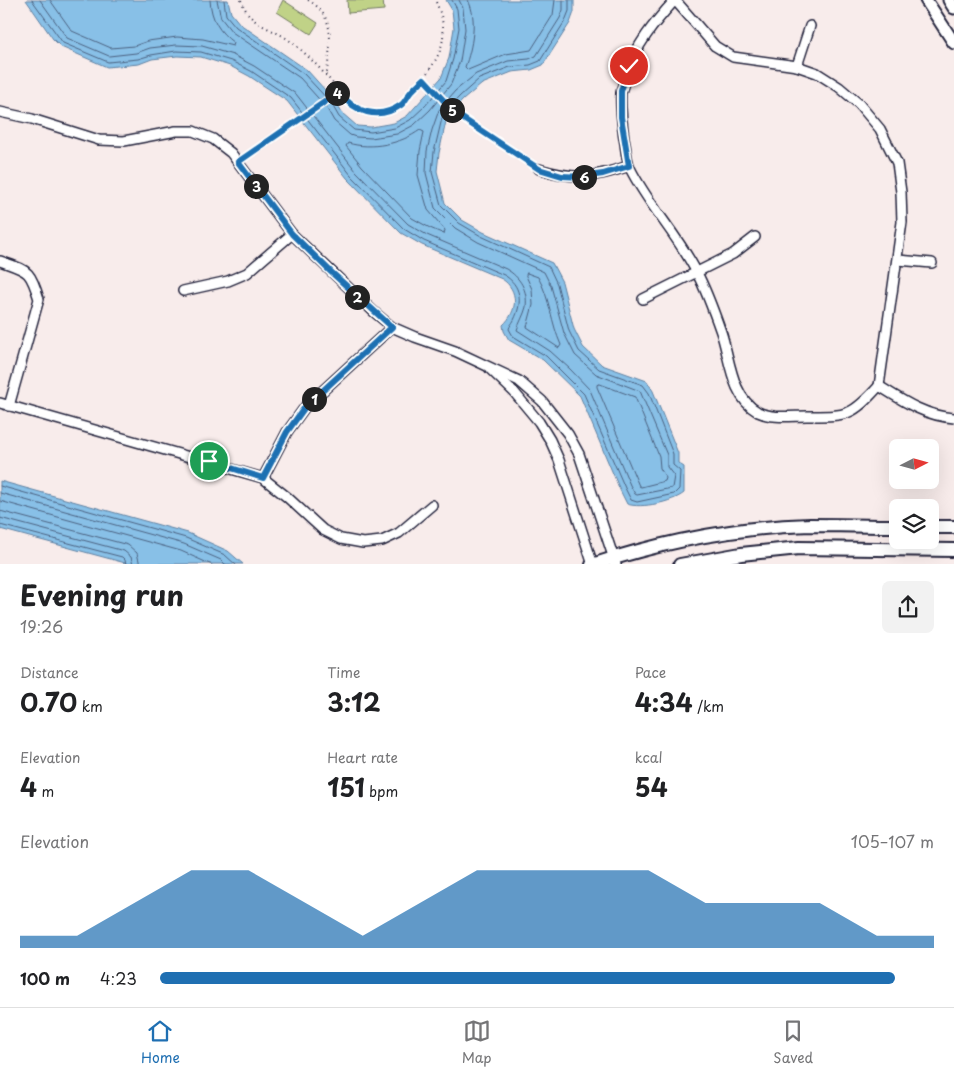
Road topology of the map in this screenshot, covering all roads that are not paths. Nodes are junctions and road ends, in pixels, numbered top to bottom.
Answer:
1 (675, 0) edge
2 (926, 0) edge
3 (949, 0) edge
4 (954, 8) edge
5 (810, 26) dead end
6 (954, 43) edge
7 (796, 66) junction
8 (0, 112) edge
9 (629, 166) junction
10 (539, 169) road end
11 (292, 234) junction
12 (756, 236) dead end
13 (898, 260) junction
14 (0, 261) edge
15 (932, 263) dead end
16 (697, 273) junction
17 (183, 291) dead end
18 (643, 299) dead end
19 (392, 327) junction
20 (484, 364) junction
21 (879, 386) junction
22 (5, 405) edge
23 (954, 418) edge
24 (263, 478) junction
25 (432, 505) dead end
26 (889, 526) edge
27 (939, 527) edge
28 (954, 527) edge
29 (954, 550) edge
30 (615, 561) edge
31 (593, 564) edge
32 (680, 564) edge

1 - 7 street
1 - 9 street
2 - 6 street
3 - 4 street
5 - 7 street
7 - 13 street
8 - 11 street
9 - 10 street
9 - 16 street
11 - 17 street
11 - 19 street
12 - 16 street
13 - 15 street
13 - 21 street
14 - 22 street
16 - 18 street
16 - 21 street
19 - 20 street
19 - 24 street
20 - 30 street
20 - 31 street
21 - 23 street
22 - 24 street
24 - 25 street
26 - 30 main road
27 - 28 main road
29 - 32 main road
30 - 31 main road

